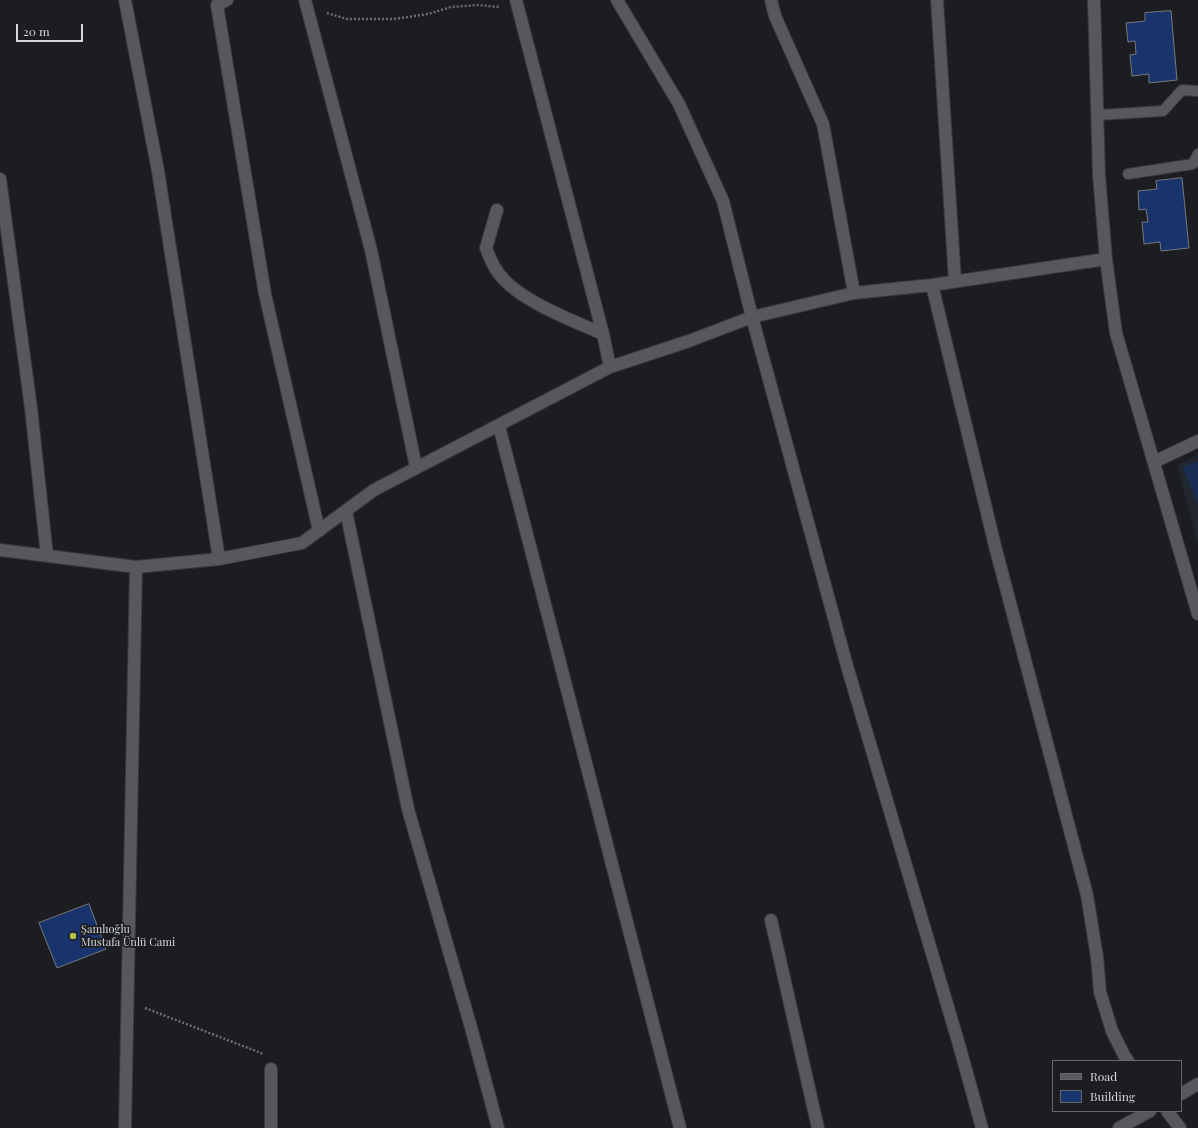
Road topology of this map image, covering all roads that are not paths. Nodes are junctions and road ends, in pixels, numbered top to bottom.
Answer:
1 (125, 0) edge
2 (227, 0) edge
3 (617, 0) edge
4 (770, 0) edge
5 (937, 0) edge
6 (1094, 0) edge
7 (306, 4) edge
8 (517, 5) edge
9 (1198, 91) edge
10 (1098, 115) junction
11 (1198, 154) edge
12 (1128, 174) dead end
13 (0, 180) edge
14 (497, 210) dead end
15 (1106, 259) junction
16 (955, 281) junction
17 (932, 285) junction
18 (854, 293) junction
19 (752, 317) junction
20 (603, 334) junction
21 (610, 367) junction
22 (499, 426) junction
23 (1198, 441) edge
24 (1154, 462) junction
25 (416, 467) junction
26 (346, 511) junction
27 (319, 531) junction
28 (0, 550) edge
29 (47, 556) junction
30 (219, 560) junction
31 (136, 567) junction
32 (1198, 614) edge
33 (771, 920) dead end
34 (1127, 1060) edge
35 (271, 1069) road end
36 (1198, 1084) edge
37 (1182, 1093) edge
38 (1148, 1112) edge
39 (1168, 1112) edge
40 (125, 1128) edge
41 (271, 1128) edge
42 (498, 1128) edge
43 (680, 1128) edge
44 (818, 1128) edge
45 (982, 1128) edge
46 (1119, 1128) edge
47 (1180, 1128) edge

1 - 30 street
2 - 27 street
3 - 19 street
4 - 18 street
5 - 16 street
6 - 10 street
7 - 25 street
8 - 20 street
9 - 10 lane
10 - 15 street
11 - 12 lane
13 - 29 street
14 - 20 street
15 - 16 street
15 - 24 street
16 - 17 street
17 - 18 street
17 - 34 street
18 - 19 street
19 - 21 street
19 - 45 street
20 - 21 street
21 - 22 street
22 - 25 street
22 - 43 street
23 - 24 street
24 - 32 street
25 - 26 street
26 - 27 street
26 - 42 street
27 - 30 street
28 - 29 street
29 - 31 street
30 - 31 street
31 - 40 street
33 - 44 street
35 - 41 street
36 - 37 street
38 - 46 street
39 - 47 street

